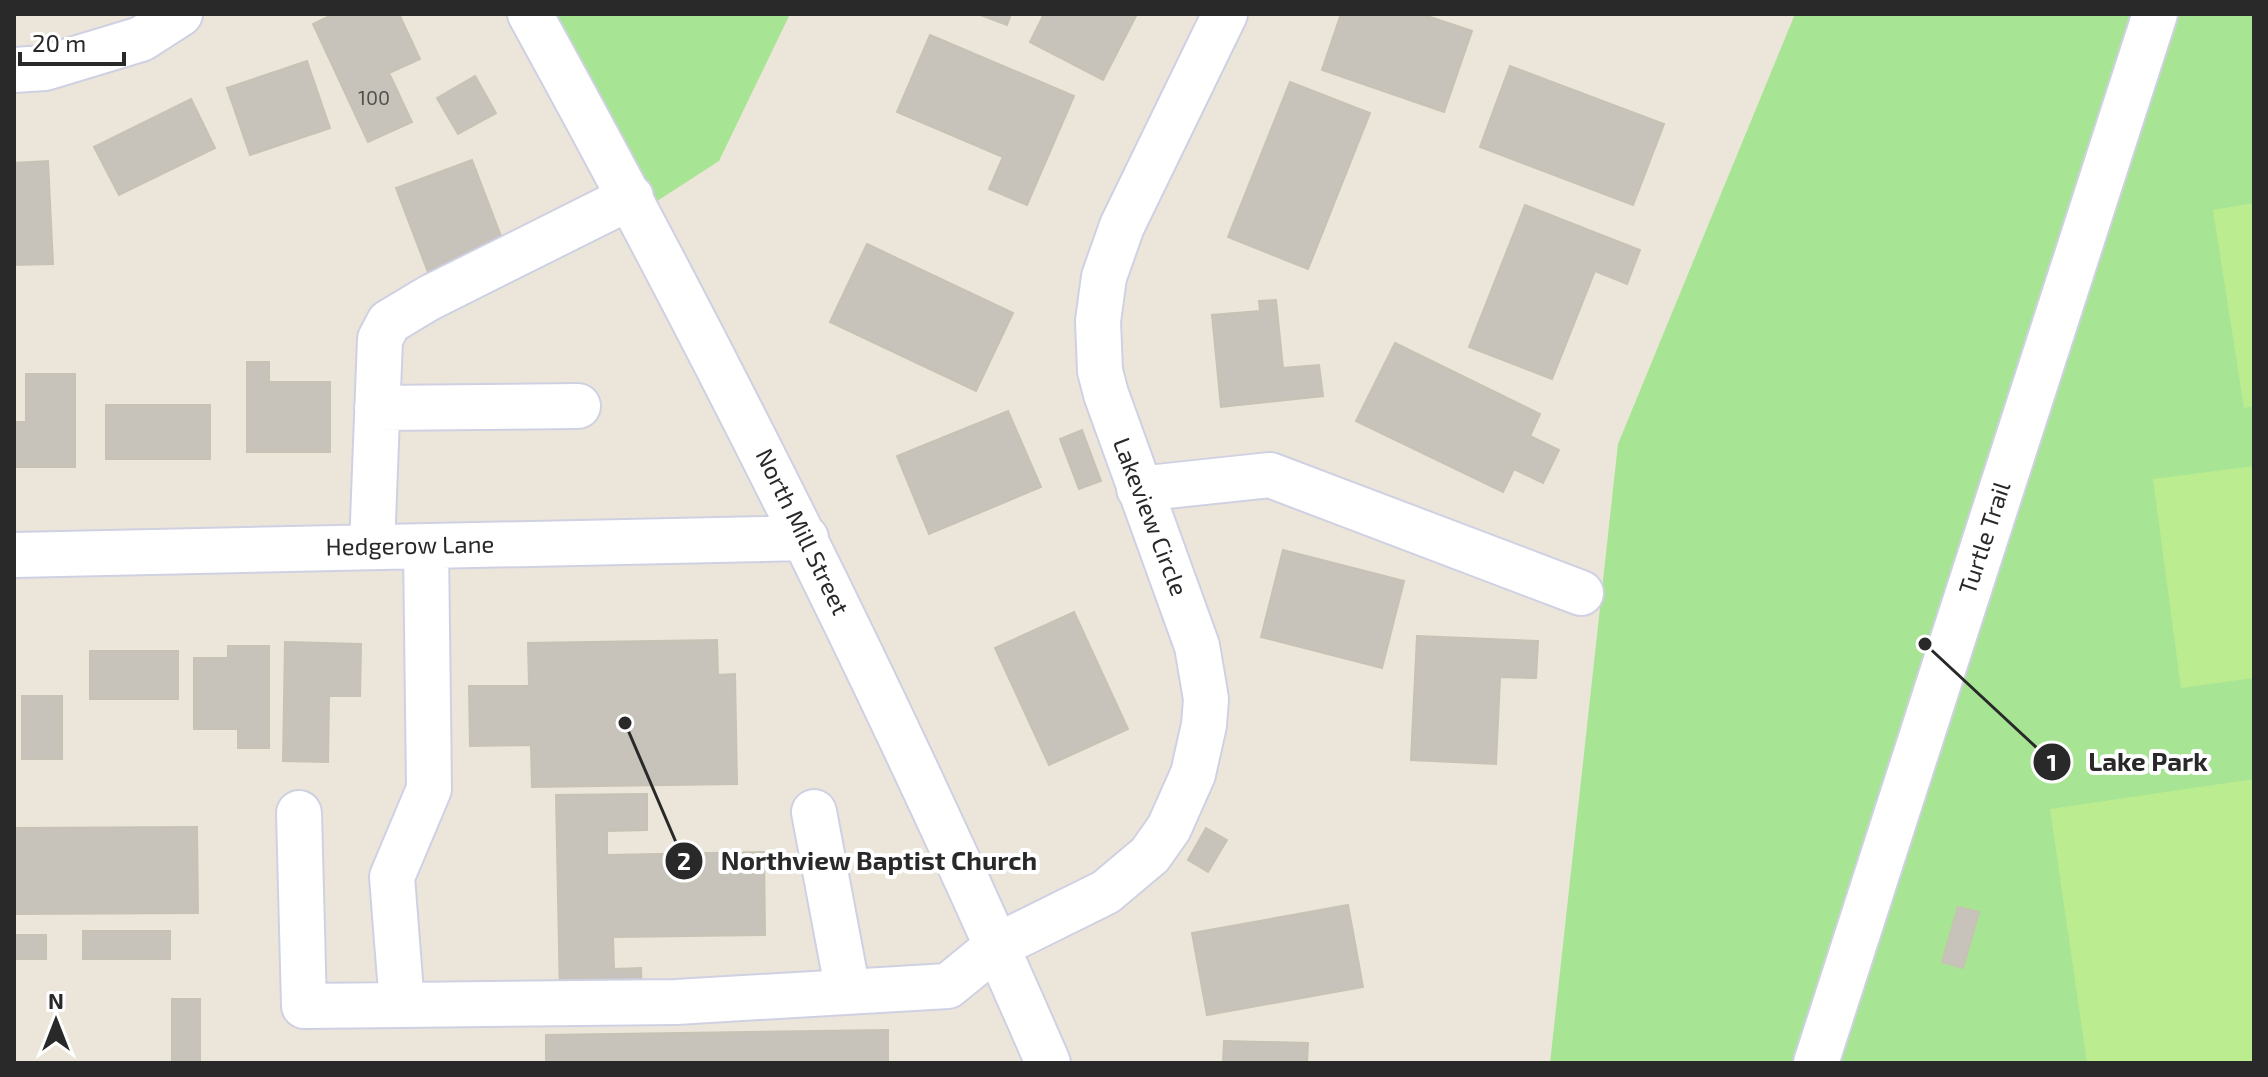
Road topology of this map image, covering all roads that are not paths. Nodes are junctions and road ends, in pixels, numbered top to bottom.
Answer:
1 (180, 14) edge
2 (530, 14) edge
3 (1225, 14) edge
4 (2155, 14) edge
5 (14, 70) edge
6 (631, 197) junction
7 (578, 406) dead end
8 (377, 408) junction
9 (1139, 489) junction
10 (806, 538) junction
11 (426, 546) junction
12 (372, 547) junction
13 (14, 555) edge
14 (1581, 593) dead end
15 (814, 812) dead end
16 (299, 813) dead end
17 (997, 946) junction
18 (848, 992) junction
19 (402, 1005) junction
20 (1048, 1063) edge
21 (1816, 1063) edge

1 - 5 street
2 - 6 street, North Mill Street
3 - 9 street, Lakeview Circle
4 - 21 street, Turtle Trail
6 - 8 street
6 - 10 street, North Mill Street
7 - 8 street
8 - 12 street
9 - 14 street
9 - 17 street, Lakeview Circle
10 - 11 street, Hedgerow Lane
10 - 17 street, North Mill Street
11 - 12 street, Hedgerow Lane
11 - 19 street
12 - 13 street, Hedgerow Lane
15 - 18 street
16 - 19 street, Lakeview Circle
17 - 18 street, Lakeview Circle
17 - 20 street, North Mill Street
18 - 19 street, Lakeview Circle

